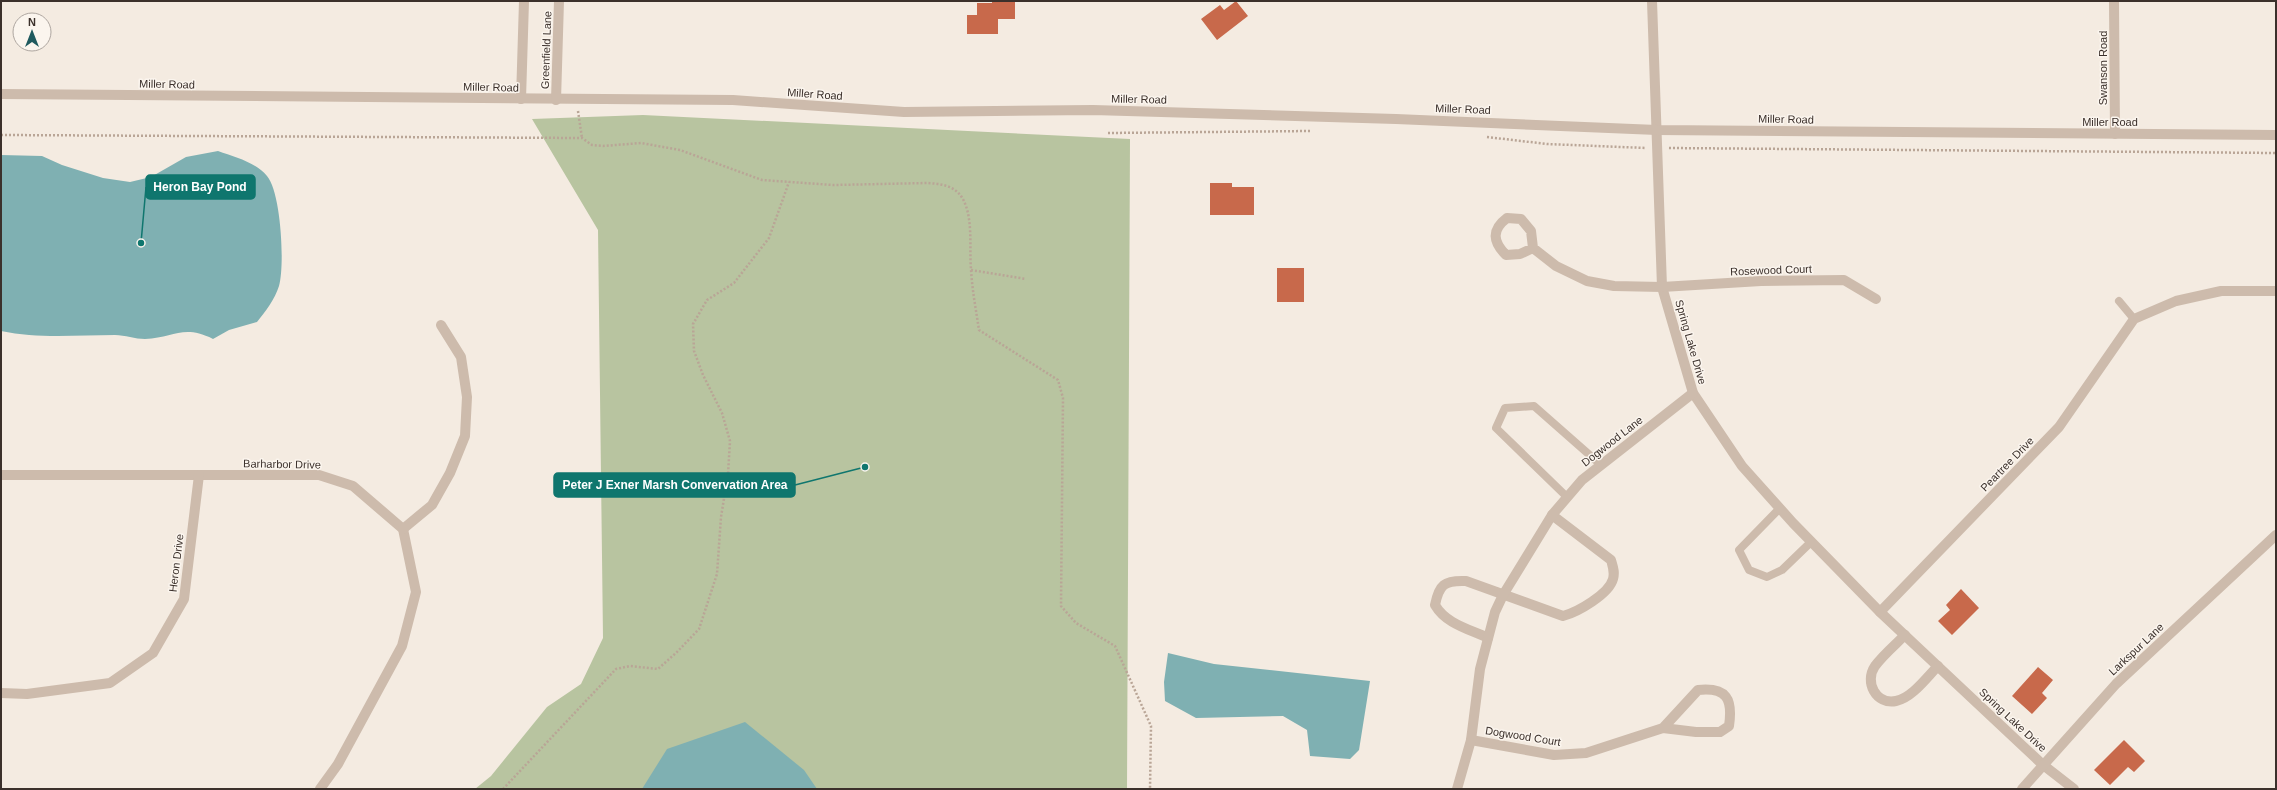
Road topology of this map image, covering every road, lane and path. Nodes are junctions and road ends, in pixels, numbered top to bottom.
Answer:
1 (524, 1) edge
2 (559, 1) edge
3 (1652, 1) edge
4 (2114, 1) edge
5 (1, 94) edge
6 (521, 99) junction
7 (576, 99) junction
8 (556, 100) junction
9 (1657, 130) junction
10 (2115, 134) junction
11 (1, 135) edge
12 (2276, 135) edge
13 (582, 138) junction
14 (789, 182) junction
15 (1533, 248) dead end
16 (971, 270) junction
17 (1026, 279) dead end
18 (1662, 288) junction
19 (2276, 291) edge
20 (1876, 300) dead end
21 (2119, 301) dead end
22 (2134, 319) junction
23 (441, 325) dead end
24 (1693, 393) junction
25 (1601, 465) junction
26 (1, 475) edge
27 (199, 475) junction
28 (1567, 497) junction
29 (1780, 508) junction
30 (1552, 515) junction
31 (404, 530) junction
32 (2276, 535) edge
33 (1811, 542) junction
34 (1503, 595) junction
35 (1880, 612) junction
36 (1905, 635) junction
37 (1488, 638) junction
38 (1938, 666) junction
39 (1, 693) edge
40 (1663, 728) junction
41 (1471, 740) junction
42 (2042, 764) junction
43 (320, 789) edge
44 (503, 789) edge
45 (1150, 789) edge
46 (1457, 789) edge
47 (2022, 789) edge
48 (2074, 789) edge

1 - 6 street
2 - 8 street, Greenfield Lane
3 - 9 street, Spring Lake Drive
4 - 10 street, Swanson Road
5 - 6 street, Miller Road
6 - 8 street, Miller Road
7 - 8 street, Miller Road
7 - 9 street, Miller Road
7 - 13 path
9 - 10 street, Miller Road
9 - 18 street, Spring Lake Drive
10 - 12 street, Miller Road
11 - 13 path
13 - 14 path
14 - 16 path
14 - 44 path
15 - 18 street, Rosewood Court
16 - 17 path
16 - 45 path
18 - 20 street, Rosewood Court
18 - 24 street, Spring Lake Drive
19 - 22 street
21 - 22 lane
22 - 35 street, Peartree Drive
23 - 31 street
24 - 25 street, Dogwood Lane
24 - 29 street, Spring Lake Drive
25 - 28 street, Dogwood Lane
25 - 28 lane
26 - 27 street, Barharbor Drive
27 - 31 street, Barharbor Drive
27 - 39 street, Heron Drive
28 - 30 street, Dogwood Lane
29 - 33 street, Spring Lake Drive
29 - 33 lane
30 - 34 street, Dogwood Lane
30 - 34 street
31 - 43 street
32 - 42 street, Larkspur Lane
33 - 35 street, Spring Lake Drive
34 - 37 street, Dogwood Lane
34 - 37 street
35 - 36 street, Spring Lake Drive
36 - 38 street, Spring Lake Drive
36 - 38 street
37 - 41 street, Dogwood Lane
38 - 42 street, Spring Lake Drive
40 - 40 street, Dogwood Court
40 - 41 street, Dogwood Court
41 - 46 street, Dogwood Lane
42 - 47 street, Larkspur Lane
42 - 48 street, Spring Lake Drive

